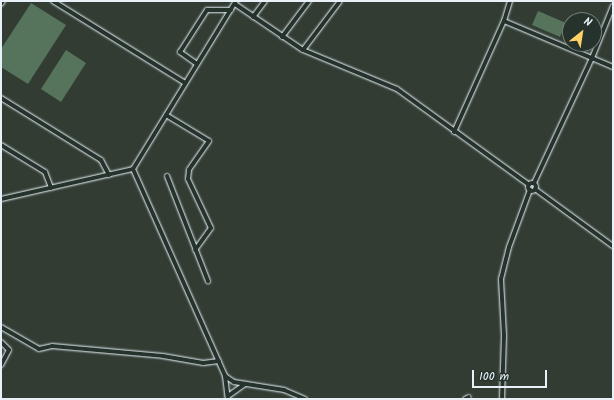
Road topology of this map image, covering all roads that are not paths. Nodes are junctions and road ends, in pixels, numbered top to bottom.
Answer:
1 (3, 1) edge
2 (53, 1) edge
3 (265, 1) edge
4 (309, 1) edge
5 (510, 1) edge
6 (236, 2) edge
7 (337, 2) edge
8 (1, 4) edge
9 (613, 6) edge
10 (231, 10) junction
11 (254, 17) junction
12 (504, 21) junction
13 (282, 37) junction
14 (303, 50) junction
15 (592, 58) junction
16 (197, 64) junction
17 (613, 67) edge
18 (185, 84) junction
19 (1, 98) edge
20 (166, 115) junction
21 (454, 132) junction
22 (1, 145) edge
23 (132, 169) junction
24 (108, 175) junction
25 (167, 176) dead end
26 (534, 183) junction
27 (529, 185) junction
28 (50, 188) junction
29 (533, 190) junction
30 (1, 199) edge
31 (613, 246) edge
32 (195, 250) junction
33 (208, 281) dead end
34 (1, 327) edge
35 (1, 342) edge
36 (219, 361) junction
37 (1, 365) edge
38 (225, 376) junction
39 (246, 384) junction
40 (228, 398) edge
41 (305, 399) edge
42 (502, 399) edge

1 - 8 street
2 - 18 street
3 - 11 street
4 - 13 street
5 - 12 street
6 - 10 street
6 - 11 street
7 - 14 street
9 - 15 street
10 - 16 street
10 - 16 street
11 - 13 street
12 - 15 street
12 - 21 street
13 - 14 street
14 - 21 street
15 - 17 street
15 - 26 street
16 - 18 street
18 - 20 street
19 - 24 street
20 - 23 street
20 - 32 street
21 - 27 street
22 - 28 street
23 - 24 street
23 - 36 street
24 - 28 street
25 - 32 street
26 - 27 street
26 - 29 street
27 - 29 street
28 - 30 street
29 - 31 street
29 - 42 street
32 - 33 street
34 - 36 street
35 - 37 street
36 - 38 street
38 - 39 street
38 - 40 street
39 - 40 street
39 - 41 street

